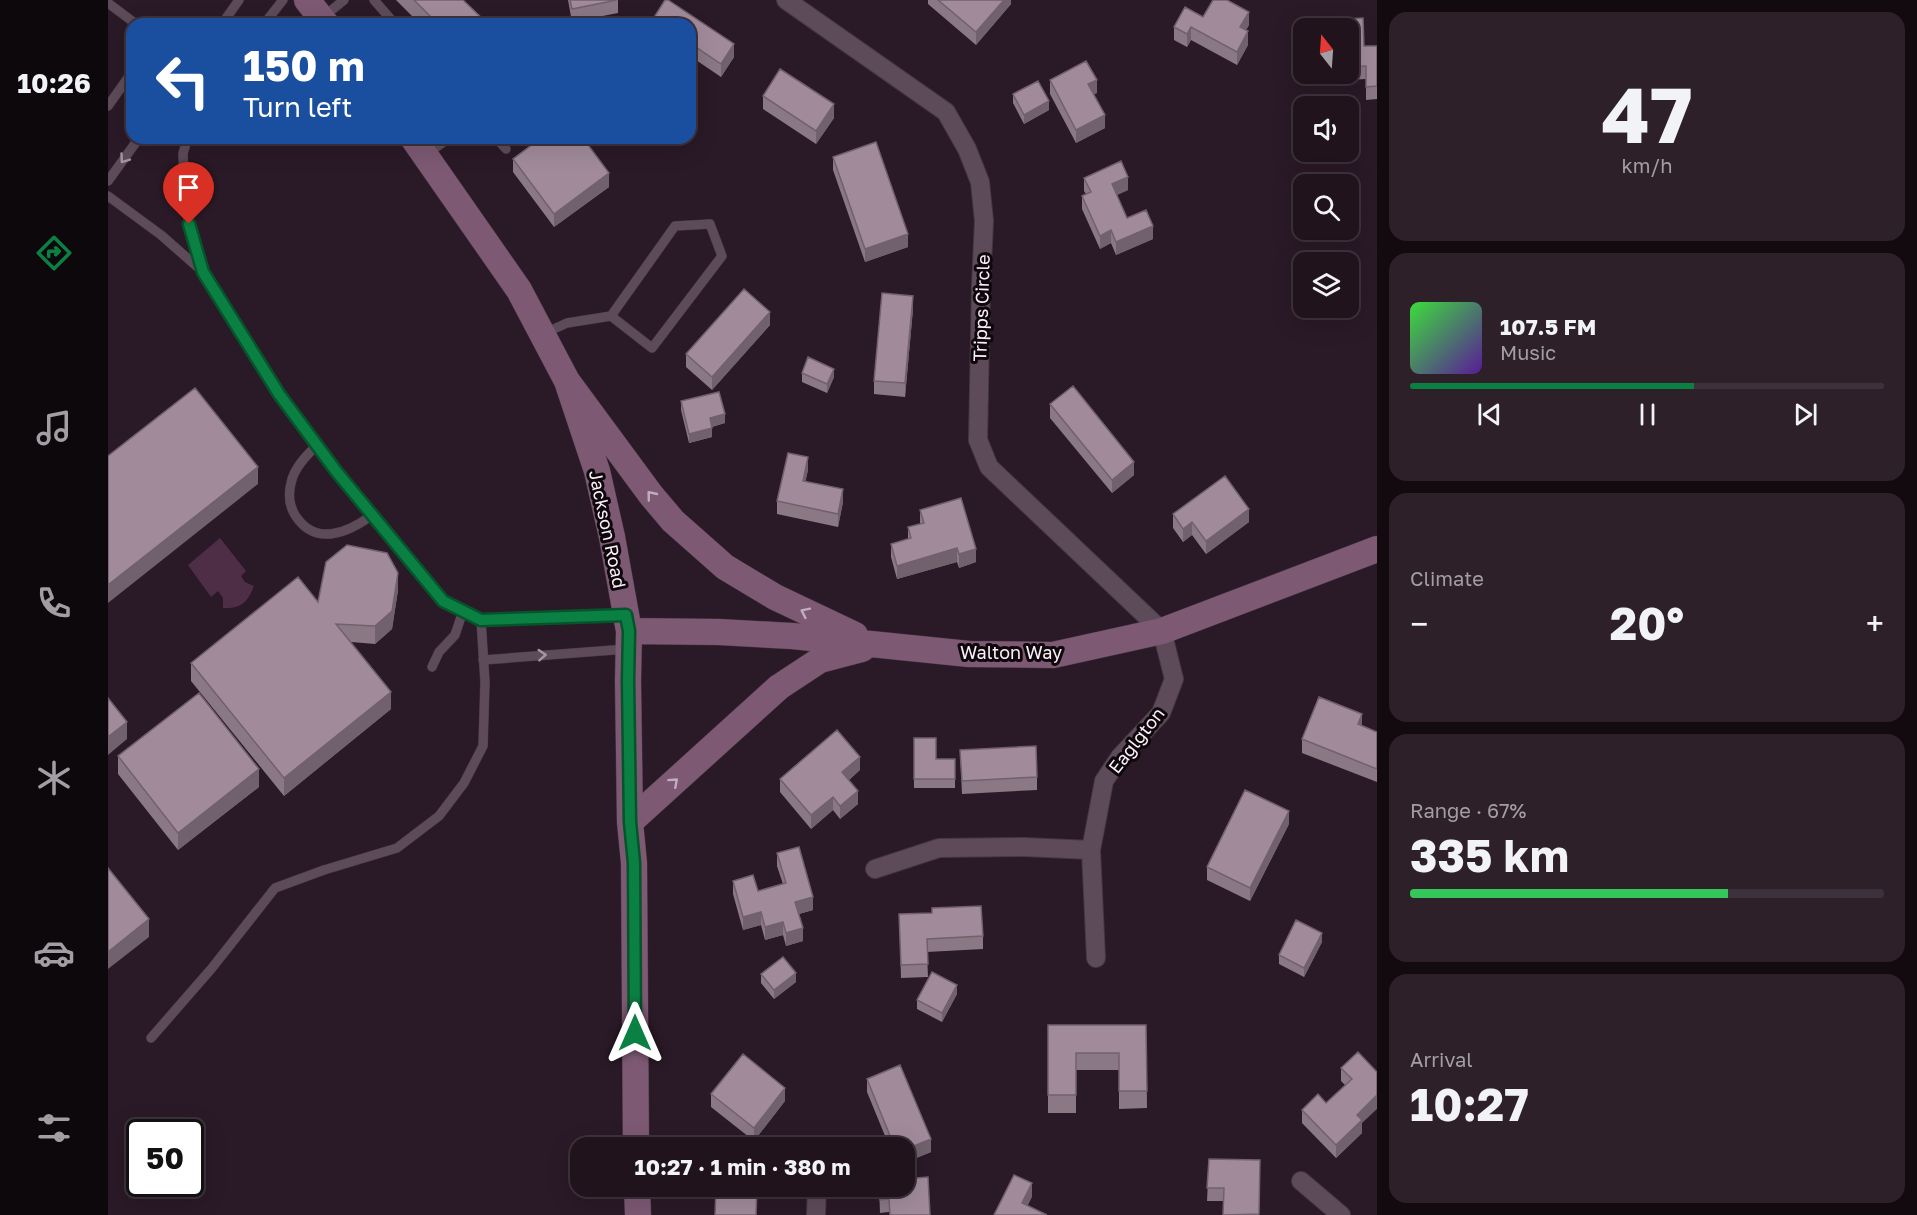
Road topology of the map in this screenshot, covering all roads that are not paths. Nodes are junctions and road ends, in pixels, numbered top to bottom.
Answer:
1 (239, 0) edge
2 (283, 0) edge
3 (344, 0) edge
4 (374, 0) edge
5 (786, 0) edge
6 (108, 3) edge
7 (318, 14) edge
8 (128, 18) edge
9 (226, 18) edge
10 (269, 18) edge
11 (390, 18) edge
12 (126, 80) edge
13 (108, 106) edge
14 (135, 144) edge
15 (186, 144) edge
16 (501, 144) edge
17 (419, 147) edge
18 (506, 149) dead end
19 (108, 181) edge
20 (108, 196) edge
21 (203, 272) junction
22 (611, 316) junction
23 (542, 334) junction
24 (567, 381) junction
25 (316, 445) junction
26 (372, 515) junction
27 (1377, 549) edge
28 (463, 611) junction
29 (481, 620) junction
30 (628, 631) junction
31 (1162, 631) junction
32 (877, 645) junction
33 (483, 660) junction
34 (432, 667) dead end
35 (630, 822) junction
36 (1091, 850) junction
37 (875, 869) dead end
38 (1096, 958) dead end
39 (151, 1038) dead end
40 (636, 1137) edge
41 (1301, 1181) dead end
42 (637, 1197) edge
43 (817, 1197) edge
44 (638, 1215) edge
45 (816, 1215) edge
46 (1341, 1215) edge

1 - 9 lane
2 - 10 lane
3 - 7 lane
4 - 11 lane
5 - 31 street, Tripps Circle
6 - 8 lane
12 - 13 lane
14 -> 19 lane
15 - 21 lane
16 - 18 lane
17 - 23 main road
20 - 21 lane
21 - 25 lane
22 - 22 lane
22 - 23 lane
23 - 24 main road
24 - 30 main road, Jackson Road
32 -> 24 main road
25 - 26 lane
25 - 26 lane
26 - 28 lane
27 - 31 main road, Walton Way
28 - 29 lane
28 - 34 lane
29 - 30 lane
29 - 33 lane
30 - 32 main road, Walton Way
33 -> 30 lane
30 - 35 main road, Jackson Road
31 - 32 main road, Walton Way
31 - 36 street, Eaglgton
35 -> 32 main road
33 - 39 lane
35 - 40 main road, Jackson Road
36 - 37 street
36 - 38 street, Eaglgton
41 - 46 street
42 - 44 main road
43 - 45 street

